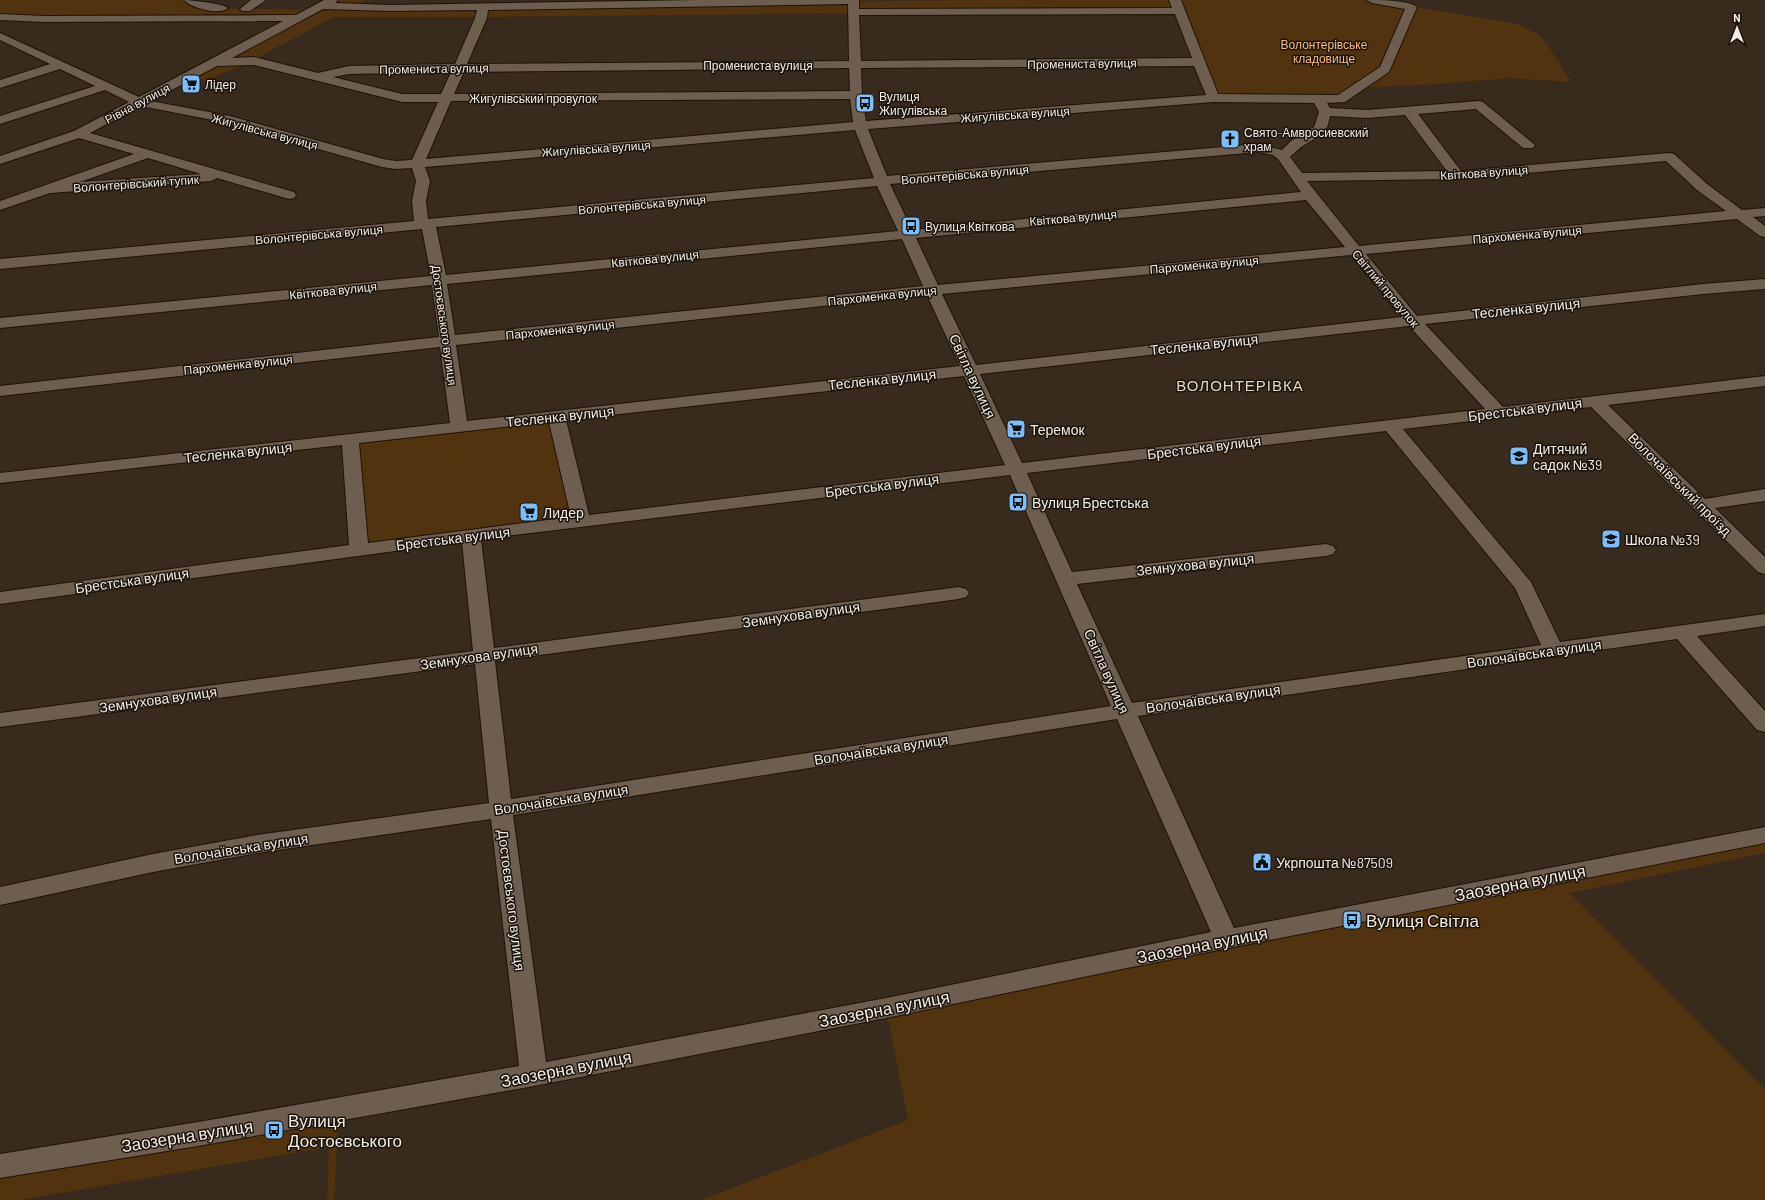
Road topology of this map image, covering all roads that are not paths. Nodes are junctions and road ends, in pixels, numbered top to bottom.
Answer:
1 (190, 0) edge
2 (260, 0) edge
3 (332, 0) edge
4 (1372, 0) edge
5 (855, 3) edge
6 (1177, 5) edge
7 (482, 6) junction
8 (317, 8) junction
9 (246, 9) junction
10 (0, 17) edge
11 (299, 18) junction
12 (0, 36) edge
13 (215, 62) junction
14 (1199, 62) junction
15 (61, 65) junction
16 (855, 65) junction
17 (460, 68) junction
18 (318, 77) junction
19 (0, 84) edge
20 (106, 86) junction
21 (856, 95) junction
22 (446, 98) junction
23 (1214, 98) junction
24 (1320, 100) junction
25 (139, 102) junction
26 (1409, 111) junction
27 (1325, 112) junction
28 (0, 120) edge
29 (860, 126) junction
30 (79, 134) junction
31 (1528, 145) dead end
32 (147, 154) junction
33 (1283, 156) junction
34 (0, 160) edge
35 (417, 164) junction
36 (1457, 175) junction
37 (225, 176) junction
38 (1298, 177) junction
39 (882, 181) junction
40 (46, 189) junction
41 (289, 195) dead end
42 (1310, 195) junction
43 (0, 206) edge
44 (1765, 212) edge
45 (1740, 215) junction
46 (425, 224) junction
47 (906, 233) junction
48 (1765, 234) edge
49 (1355, 250) junction
50 (0, 264) edge
51 (440, 279) junction
52 (1765, 284) edge
53 (933, 290) junction
54 (1413, 321) junction
55 (0, 323) edge
56 (448, 341) junction
57 (970, 370) junction
58 (1765, 381) edge
59 (0, 391) edge
60 (1595, 401) junction
61 (1498, 412) junction
62 (556, 416) junction
63 (1391, 425) junction
64 (459, 428) junction
65 (350, 439) junction
66 (1016, 469) junction
67 (0, 478) edge
68 (1765, 495) edge
69 (1701, 505) junction
70 (581, 522) junction
71 (471, 535) junction
72 (359, 550) junction
73 (1326, 550) dead end
74 (1765, 568) edge
75 (1065, 579) junction
76 (959, 593) dead end
77 (0, 598) edge
78 (1765, 620) edge
79 (1682, 632) junction
80 (1553, 650) junction
81 (484, 656) junction
82 (1124, 711) junction
83 (0, 720) edge
84 (1765, 725) edge
85 (501, 809) junction
86 (1765, 835) edge
87 (0, 896) edge
88 (1227, 939) junction
89 (534, 1075) junction
90 (0, 1166) edge

1 - 9 street
2 - 9 street
3 - 8 street, Рівна вулиця
4 - 24 street, Жигулівська вулиця
5 - 6 street
5 - 7 street
5 - 16 street, Світла вулиця
6 - 14 street
7 - 8 street
7 - 17 street
8 - 9 street
8 - 11 street, Рівна вулиця
10 - 11 street
11 - 13 street, Рівна вулиця
12 - 15 street, Жигулівська вулиця
13 - 18 street, Жигулівський провулок
13 - 25 street, Рівна вулиця
14 - 16 street, Промениста вулиця
14 - 23 street
15 - 19 street
15 - 20 street, Жигулівська вулиця
16 - 17 street, Промениста вулиця
16 - 21 street, Світла вулиця
17 - 18 street, Промениста вулиця
17 - 22 street
18 - 22 street, Жигулівський провулок
20 - 25 street, Жигулівська вулиця
20 - 28 street
21 - 22 street, Жигулівський провулок
21 - 29 street, Світла вулиця
22 - 35 street
23 - 24 street, Жигулівська вулиця
23 - 29 street, Жигулівська вулиця
24 - 27 street
25 - 30 street, Рівна вулиця
25 - 35 street, Жигулівська вулиця
26 - 27 street
26 - 31 street
26 - 36 street
27 - 33 street
29 - 35 street, Жигулівська вулиця
29 - 39 street, Світла вулиця
30 - 32 street, Волонтерівський тупик
30 - 34 street, Рівна вулиця
32 - 37 street, Волонтерівський тупик
32 - 40 street, Волонтерівський тупик
33 - 38 street, Світлий провулок
33 - 39 street, Волонтерівська вулиця
35 - 46 street, Достоєвського вулиця
36 - 38 street, Квіткова вулиця
36 - 45 street, Квіткова вулиця
37 - 40 street, Волонтерівський тупик
37 - 41 street, Волонтерівський тупик
38 - 42 street, Світлий провулок
39 - 46 street, Волонтерівська вулиця
39 - 47 street, Світла вулиця
40 - 43 street, Волонтерівський тупик
42 - 47 street, Квіткова вулиця
42 - 49 street, Світлий провулок
44 - 45 street, Пархоменка вулиця
45 - 48 street
45 - 49 street, Пархоменка вулиця
46 - 50 street, Волонтерівська вулиця
46 - 51 street, Достоєвського вулиця
47 - 51 street, Квіткова вулиця
47 - 53 street, Світла вулиця
49 - 53 street, Пархоменка вулиця
49 - 54 street, Світлий провулок
51 - 55 street, Квіткова вулиця
51 - 56 street, Достоєвського вулиця
52 - 54 street, Тесленка вулиця
53 - 56 street, Пархоменка вулиця
53 - 57 street, Світла вулиця
54 - 57 street, Тесленка вулиця
54 - 61 street, Світлий провулок
56 - 59 street, Пархоменка вулиця
56 - 64 street, Достоєвського вулиця
57 - 62 street, Тесленка вулиця
57 - 66 street, Світла вулиця
58 - 60 street, Брестська вулиця
60 - 61 street, Брестська вулиця
60 - 69 street, Волочаївський проїзд
61 - 63 street, Брестська вулиця
62 - 64 street, Тесленка вулиця
62 - 70 street
63 - 66 street, Брестська вулиця
63 - 80 street
64 - 65 street, Тесленка вулиця
65 - 67 street, Тесленка вулиця
65 - 72 street
66 - 70 street, Брестська вулиця
66 - 75 street, Світла вулиця
68 - 69 street
69 - 74 street, Волочаївський проїзд
70 - 71 street, Брестська вулиця
71 - 72 street, Брестська вулиця
71 - 81 street, Достоєвського вулиця
72 - 77 street, Брестська вулиця
73 - 75 street, Земнухова вулиця
75 - 82 street, Світла вулиця
76 - 81 street, Земнухова вулиця
78 - 79 street, Волочаївська вулиця
79 - 80 street, Волочаївська вулиця
79 - 84 street
80 - 82 street, Волочаївська вулиця
81 - 83 street, Земнухова вулиця
81 - 85 street, Достоєвського вулиця
82 - 85 street, Волочаївська вулиця
82 - 88 street, Світла вулиця
85 - 87 street, Волочаївська вулиця
85 - 89 street, Достоєвського вулиця
86 - 88 street, Заозерна вулиця
88 - 89 street, Заозерна вулиця
89 - 90 street, Заозерна вулиця

